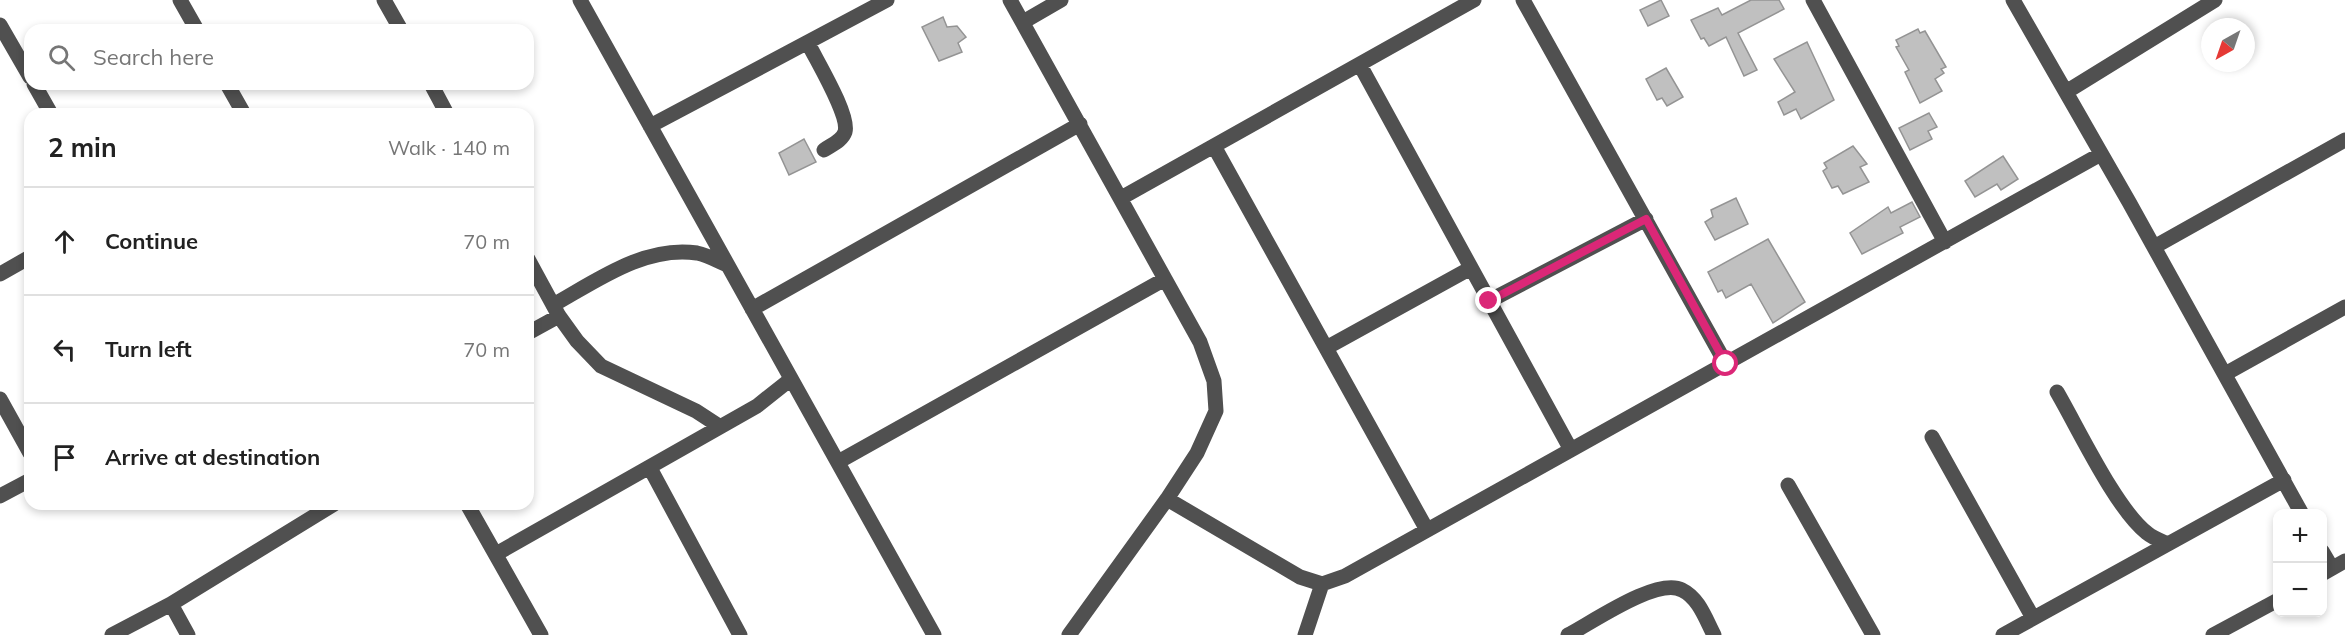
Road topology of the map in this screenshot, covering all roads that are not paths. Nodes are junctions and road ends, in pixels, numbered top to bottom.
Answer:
1 (180, 0) edge
2 (384, 0) edge
3 (580, 0) edge
4 (887, 0) edge
5 (1010, 0) edge
6 (1061, 0) edge
7 (1474, 0) edge
8 (1523, 0) edge
9 (1813, 0) edge
10 (2013, 0) edge
11 (2215, 0) edge
12 (1456, 4) edge
13 (1023, 22) junction
14 (194, 24) edge
15 (397, 24) edge
16 (0, 25) edge
17 (807, 43) junction
18 (1360, 65) junction
19 (24, 67) edge
20 (37, 90) edge
21 (230, 90) edge
22 (433, 90) edge
23 (2066, 92) junction
24 (48, 108) edge
25 (241, 108) edge
26 (444, 108) edge
27 (1080, 124) junction
28 (650, 126) junction
29 (2345, 140) edge
30 (1215, 148) junction
31 (824, 150) dead end
32 (2101, 153) junction
33 (1121, 198) junction
34 (1646, 219) junction
35 (1945, 242) junction
36 (2154, 247) junction
37 (24, 260) edge
38 (728, 265) junction
39 (1471, 268) junction
40 (534, 270) edge
41 (0, 274) edge
42 (1165, 279) junction
43 (1489, 301) junction
44 (2345, 307) edge
45 (752, 309) junction
46 (556, 310) junction
47 (534, 328) edge
48 (1326, 348) junction
49 (1726, 364) junction
50 (2225, 374) junction
51 (791, 379) junction
52 (2057, 392) dead end
53 (0, 399) edge
54 (719, 426) junction
55 (1932, 437) dead end
56 (24, 442) edge
57 (1571, 450) junction
58 (838, 462) junction
59 (650, 468) junction
60 (2284, 480) junction
61 (24, 483) edge
62 (1788, 485) dead end
63 (0, 496) edge
64 (1167, 499) junction
65 (2300, 509) edge
66 (324, 510) edge
67 (470, 510) edge
68 (1427, 530) junction
69 (2168, 544) junction
70 (496, 554) junction
71 (1322, 584) junction
72 (2273, 602) edge
73 (171, 604) junction
74 (2033, 618) junction
75 (1071, 634) edge
76 (112, 635) edge
77 (189, 635) edge
78 (541, 635) edge
79 (740, 635) edge
80 (934, 635) edge
81 (1305, 635) edge
82 (1568, 635) edge
83 (1714, 635) edge
84 (1873, 635) edge
85 (2003, 635) edge
86 (2213, 635) edge

1 - 14 street
2 - 15 street
3 - 28 street
4 - 17 street
5 - 13 street
6 - 13 street
7 - 12 street
8 - 34 street
9 - 35 street
10 - 23 street
11 - 23 street
12 - 18 street
13 - 27 street
16 - 19 street
17 - 28 street
17 - 31 street
18 - 30 street
18 - 39 street
20 - 24 street
21 - 25 street
22 - 26 street
23 - 32 street
27 - 33 street
27 - 45 street
28 - 38 street
29 - 36 street
30 - 33 street
30 - 48 street
32 - 35 street
32 - 36 street
33 - 42 street
34 - 43 street
34 - 49 street
35 - 49 street
36 - 50 street
37 - 41 street
38 - 45 street
38 - 46 street
39 - 43 street
39 - 48 street
40 - 46 street
42 - 58 street
42 - 64 street
43 - 57 street
44 - 50 street
45 - 51 street
46 - 47 street
46 - 54 street
48 - 68 street
49 - 57 street
50 - 60 street
51 - 54 street
51 - 58 street
52 - 69 street
53 - 56 street
54 - 59 street
55 - 74 street
57 - 68 street
58 - 80 street
59 - 70 street
59 - 79 street
60 - 65 street
60 - 69 street
61 - 63 street
62 - 84 street
64 - 71 street
64 - 75 street
66 - 73 street
67 - 70 street
68 - 71 street
69 - 74 street
70 - 78 street
71 - 81 street
72 - 86 street
73 - 76 street
73 - 77 street
74 - 85 street
82 - 83 street

